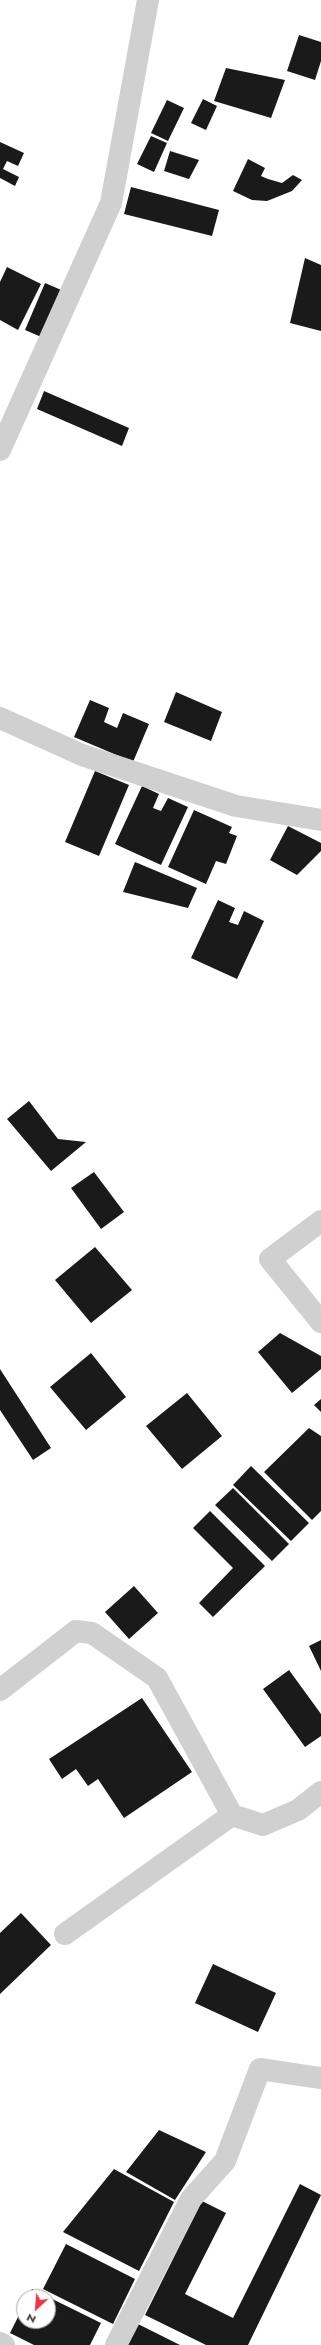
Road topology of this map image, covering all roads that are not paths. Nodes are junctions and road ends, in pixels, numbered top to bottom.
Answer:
1 (148, 0) edge
2 (0, 450) edge
3 (0, 718) edge
4 (321, 820) edge
5 (321, 1221) edge
6 (321, 1322) edge
7 (0, 1690) edge
8 (321, 1792) edge
9 (232, 1815) junction
10 (64, 1934) dead end
11 (321, 2078) edge
12 (0, 2343) edge
13 (4, 2345) edge
14 (116, 2345) edge

1 - 2 street
3 - 4 street
5 - 6 street
7 - 9 street
8 - 9 street
9 - 10 street
11 - 14 street
12 - 13 street

